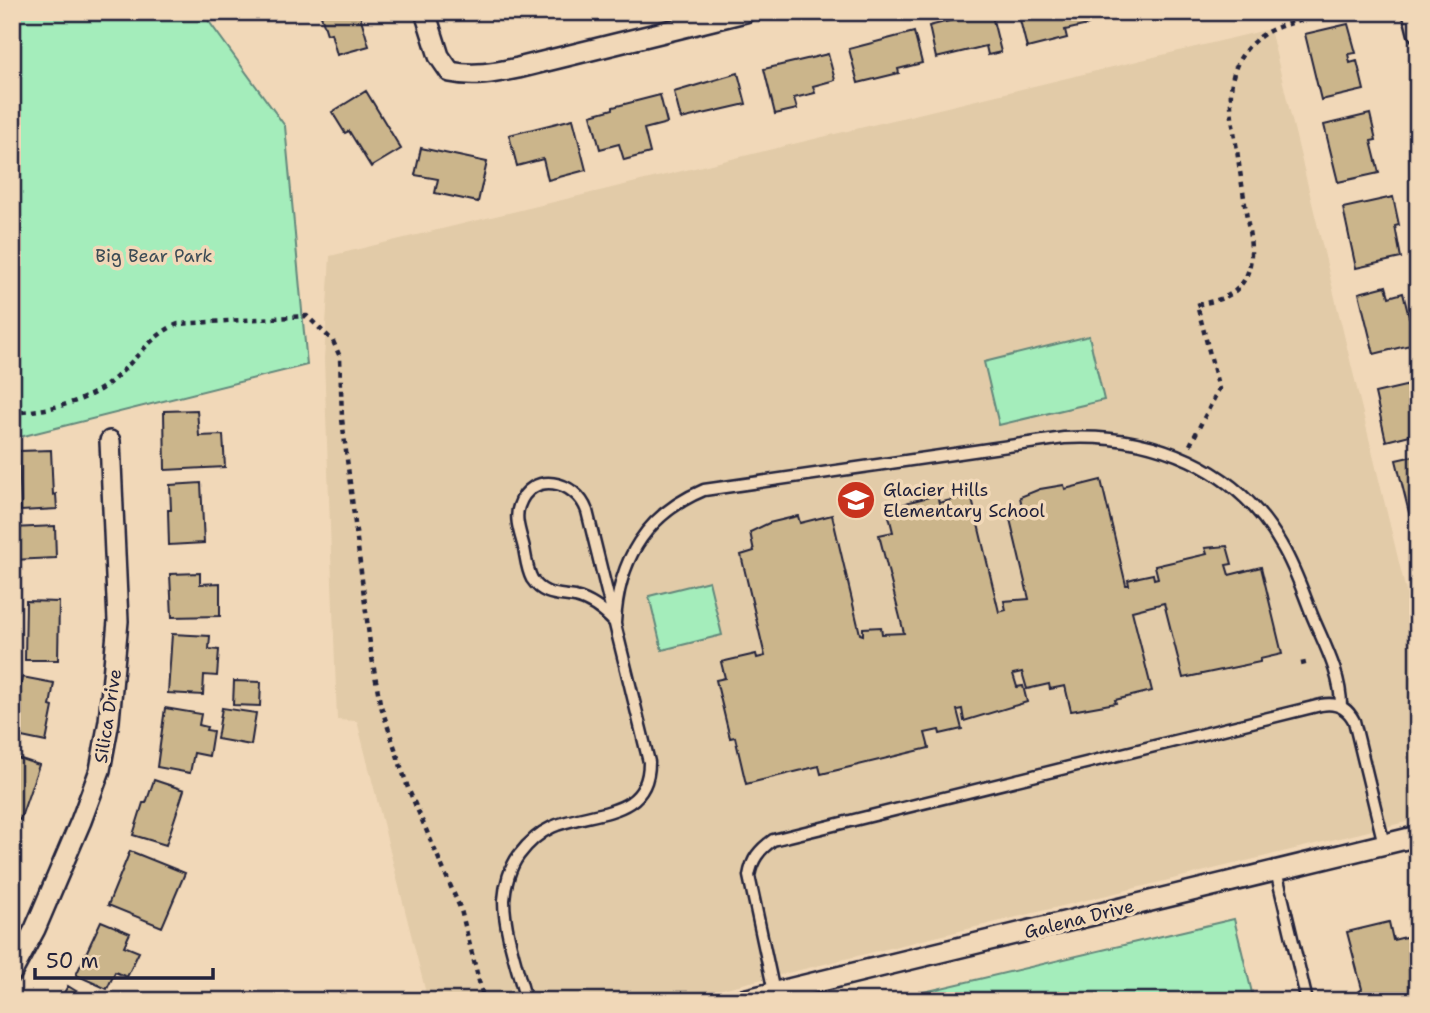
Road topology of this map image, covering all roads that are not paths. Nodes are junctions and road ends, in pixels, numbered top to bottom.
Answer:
1 (425, 12) edge
2 (745, 12) edge
3 (1413, 12) edge
4 (1418, 32) edge
5 (110, 441) dead end
6 (615, 623) junction
7 (1341, 706) junction
8 (1418, 836) edge
9 (1384, 844) junction
10 (1276, 871) junction
11 (12, 972) edge
12 (775, 997) edge
13 (526, 1001) edge
14 (739, 1001) edge
15 (1307, 1001) edge

1 - 2 street
3 - 4 street
5 - 11 street, Silica Drive
6 - 6 lane
6 - 7 lane
6 - 13 lane
7 - 9 lane
7 - 12 lane
8 - 9 street, Galena Drive
9 - 10 street, Galena Drive
10 - 12 street, Galena Drive
10 - 15 lane
12 - 14 street, Galena Drive

